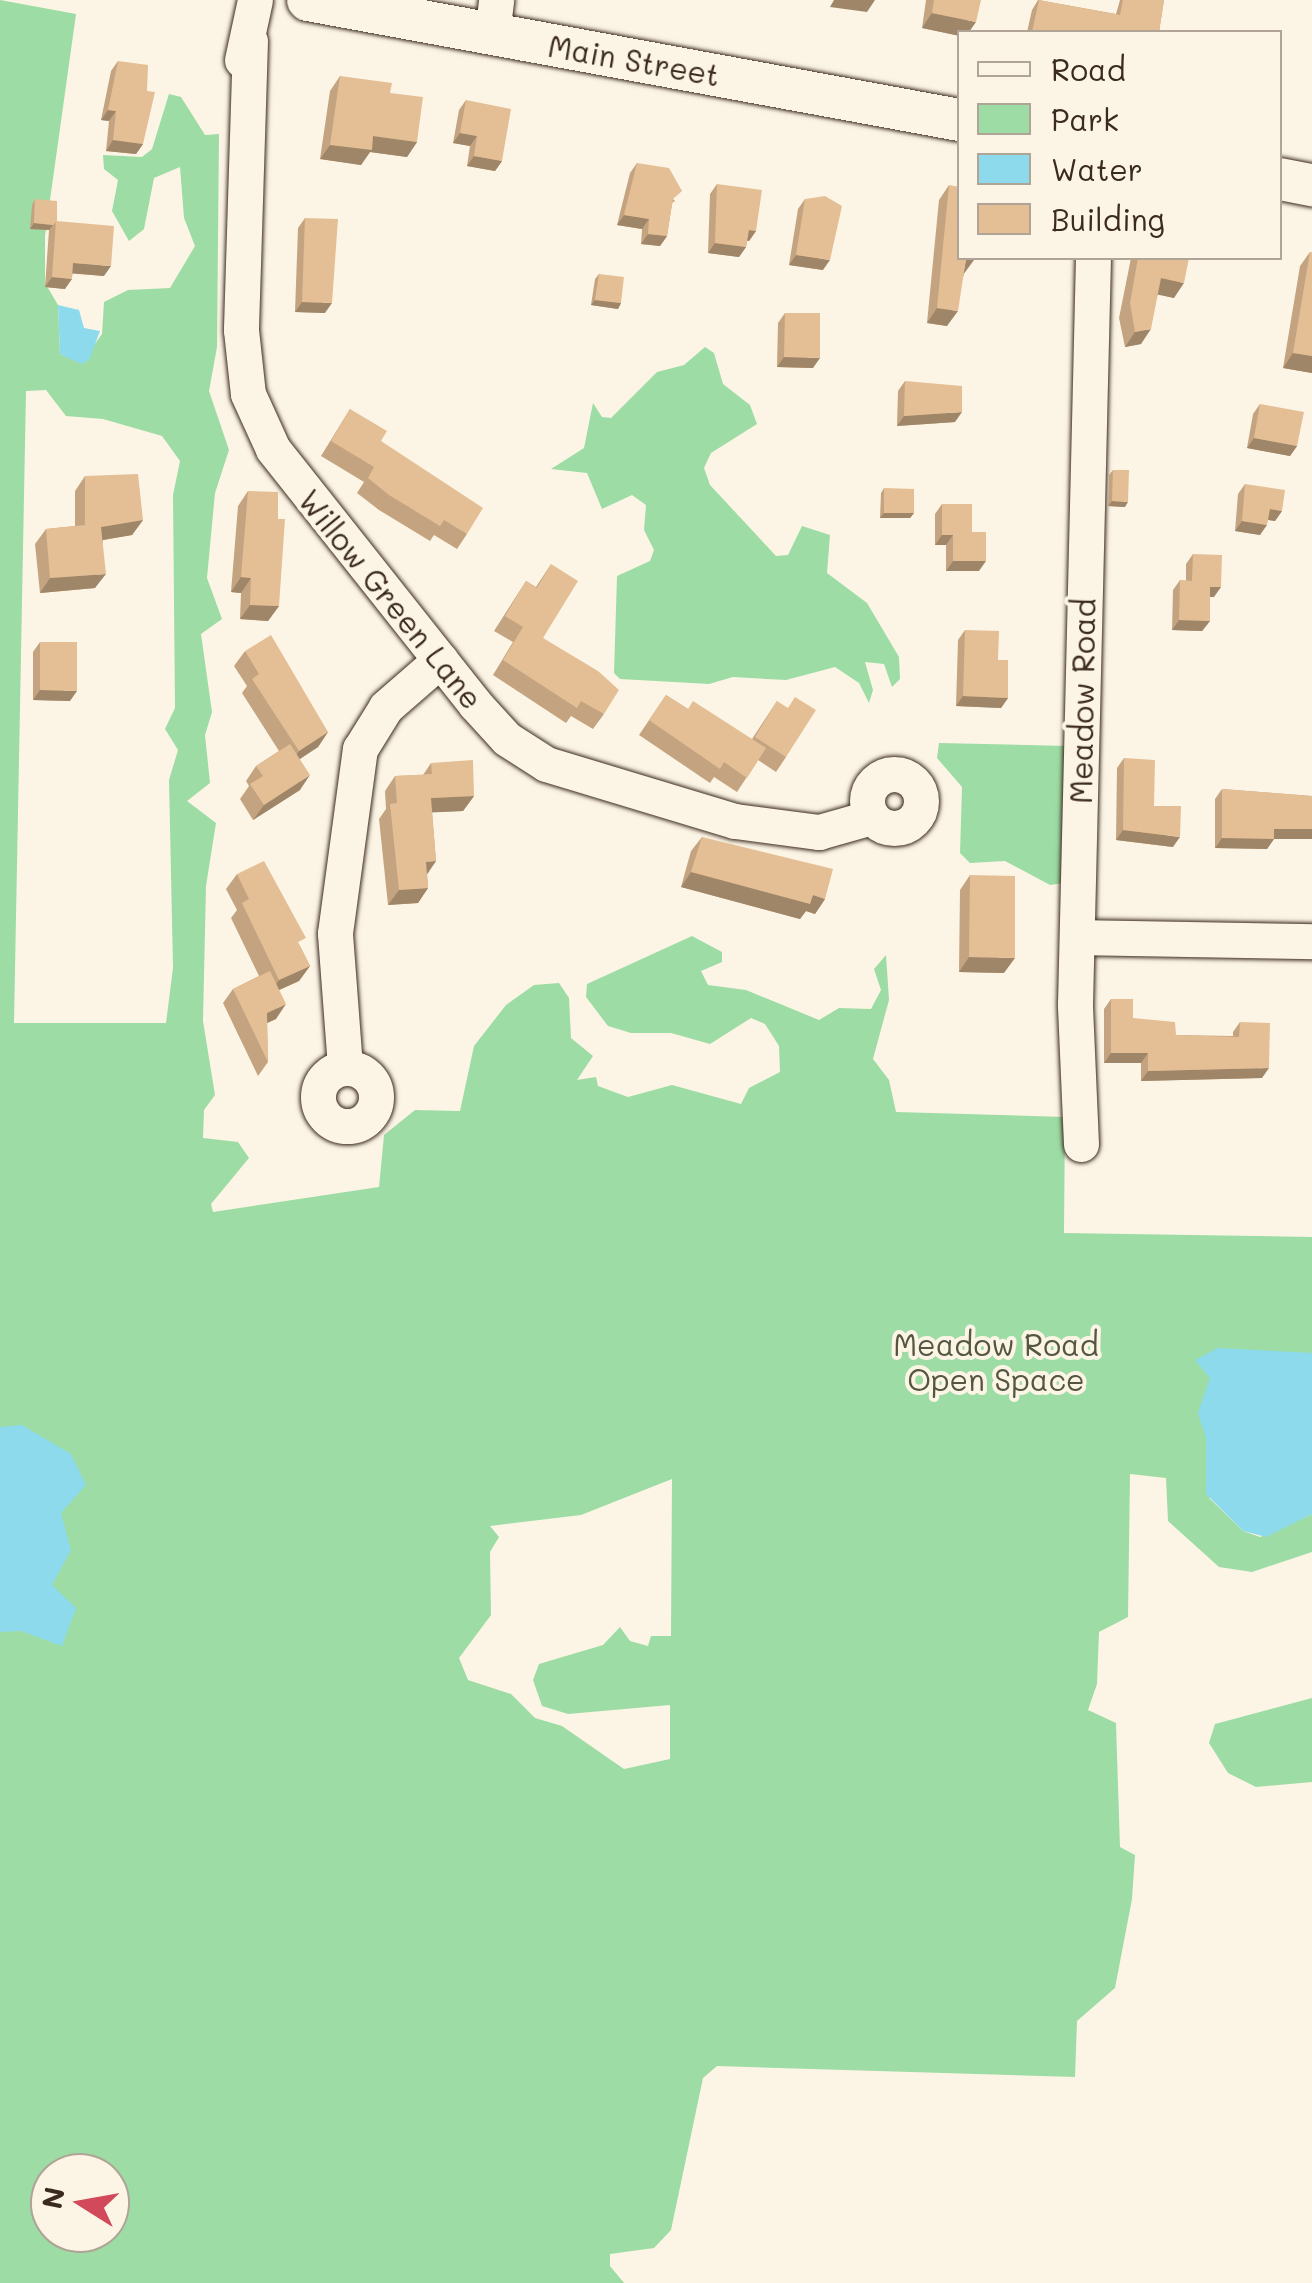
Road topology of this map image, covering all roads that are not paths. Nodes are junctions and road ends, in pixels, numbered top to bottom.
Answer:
1 (255, 0) edge
2 (308, 0) edge
3 (494, 17) edge
4 (957, 119) edge
5 (1282, 179) edge
6 (1312, 185) edge
7 (1093, 260) edge
8 (440, 660) junction
9 (872, 816) dead end
10 (1077, 938) junction
11 (1312, 941) edge
12 (344, 1068) dead end
13 (1082, 1144) dead end

1 - 8 street, Willow Green Lane
2 - 3 main road, Main Street
3 - 4 main road, Main Street
5 - 6 main road
7 - 10 street, Meadow Road
8 - 9 street, Willow Green Lane
8 - 12 street
10 - 11 street
10 - 13 street, Meadow Road

